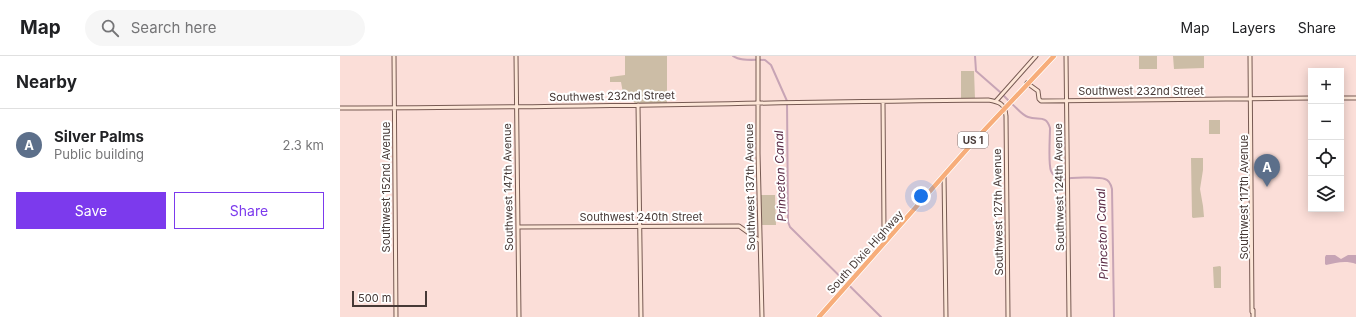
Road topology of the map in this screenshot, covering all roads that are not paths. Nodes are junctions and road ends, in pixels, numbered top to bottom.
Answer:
1 (394, 56) edge
2 (516, 56) edge
3 (1035, 56) edge
4 (1052, 56) edge
5 (1066, 56) edge
6 (1250, 56) edge
7 (758, 58) edge
8 (1028, 83) junction
9 (1251, 98) junction
10 (1308, 98) edge
11 (1344, 98) edge
12 (1356, 98) edge
13 (1067, 100) junction
14 (996, 101) junction
15 (883, 102) junction
16 (758, 104) junction
17 (638, 105) junction
18 (516, 106) junction
19 (340, 108) edge
20 (394, 108) junction
21 (1004, 108) junction
22 (970, 144) junction
23 (961, 157) junction
24 (944, 174) junction
25 (639, 226) junction
26 (900, 226) junction
27 (518, 227) junction
28 (887, 237) junction
29 (760, 240) junction
30 (880, 248) junction
31 (866, 261) junction
32 (857, 274) junction
33 (848, 283) junction
34 (1253, 300) junction
35 (1252, 312) dead end
36 (823, 313) edge
37 (396, 317) edge
38 (519, 317) edge
39 (641, 317) edge
40 (762, 317) edge
41 (818, 317) edge
42 (946, 317) edge
43 (1008, 317) edge
44 (1069, 317) edge
45 (1253, 317) edge

1 - 20 street, Southwest 152nd Avenue
2 - 18 street, Southwest 147th Avenue
3 - 14 street
4 - 8 highway, South Dixie Highway / US 1
5 - 13 street, Southwest 124th Avenue
6 - 9 street, Southwest 117th Avenue
7 - 16 street, Southwest 137th Avenue
8 - 13 street, Southwest 232nd Street
8 - 21 highway, South Dixie Highway / US 1
8 - 21 highway, South Dixie Highway / US 1
9 - 10 street, Southwest 232nd Street
9 - 13 street, Southwest 232nd Street
9 - 34 street, Southwest 117th Avenue
11 - 12 street
13 - 44 street, Southwest 124th Avenue
14 - 15 street, Southwest 232nd Street
14 - 21 street
15 - 16 street, Southwest 232nd Street
15 - 28 street
16 - 17 street, Southwest 232nd Street
16 - 29 street, Southwest 137th Avenue
17 - 18 street, Southwest 232nd Street
17 - 25 street
18 - 20 street, Southwest 232nd Street
18 - 27 street, Southwest 147th Avenue
19 - 20 street, Southwest 232nd Street
20 - 37 street, Southwest 152nd Avenue
21 - 22 highway, South Dixie Highway / US 1
21 - 23 highway, South Dixie Highway / US 1
21 - 43 street, Southwest 127th Avenue
22 - 23 highway
22 - 24 highway, South Dixie Highway / US 1
23 - 24 highway, South Dixie Highway / US 1
24 - 26 highway, South Dixie Highway / US 1
24 - 28 highway, South Dixie Highway / US 1
24 - 42 street
25 - 27 street, Southwest 240th Street
25 - 29 street, Southwest 240th Street
25 - 39 street
26 - 28 highway
26 - 30 highway, South Dixie Highway / US 1
27 - 38 street, Southwest 147th Avenue
28 - 30 highway
28 - 31 highway, South Dixie Highway / US 1
29 - 40 street, Southwest 137th Avenue
30 - 32 highway, South Dixie Highway / US 1
31 - 32 highway
31 - 33 highway, South Dixie Highway / US 1
32 - 33 highway, South Dixie Highway / US 1
33 - 36 highway, South Dixie Highway / US 1
34 - 35 street
34 - 45 street, Southwest 117th Avenue
36 - 41 highway, South Dixie Highway / US 1

